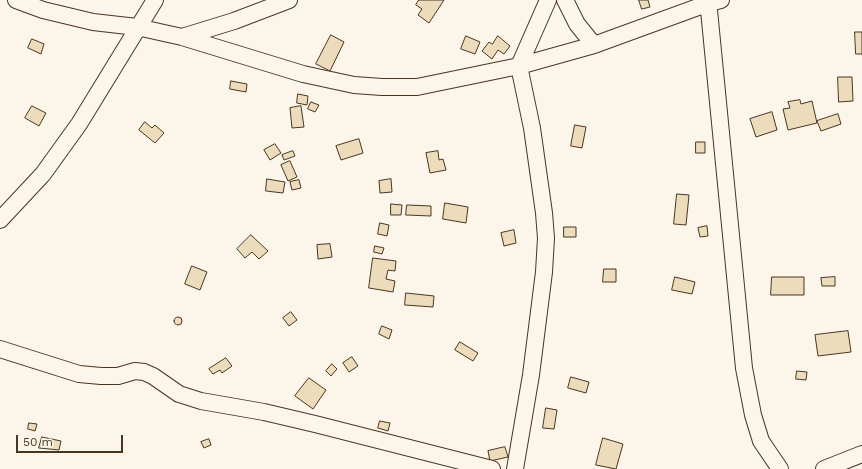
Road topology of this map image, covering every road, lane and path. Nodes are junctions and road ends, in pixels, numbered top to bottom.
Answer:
1 (16, 0) edge
2 (155, 0) edge
3 (289, 0) edge
4 (548, 0) edge
5 (565, 0) edge
6 (713, 1) edge
7 (137, 27) junction
8 (182, 37) junction
9 (594, 44) junction
10 (520, 66) junction
11 (0, 220) edge
12 (3, 355) edge
13 (862, 454) edge
14 (862, 463) edge
15 (492, 469) edge
16 (515, 469) edge
17 (780, 469) edge
18 (824, 469) edge
19 (855, 469) edge

1 - 7 street
2 - 7 street
3 - 8 street
4 - 10 street
5 - 9 street
6 - 9 street
6 - 17 street
7 - 8 street
7 - 11 street
8 - 10 street
9 - 10 street
10 - 16 street
12 - 15 street
13 - 18 street
14 - 19 street

